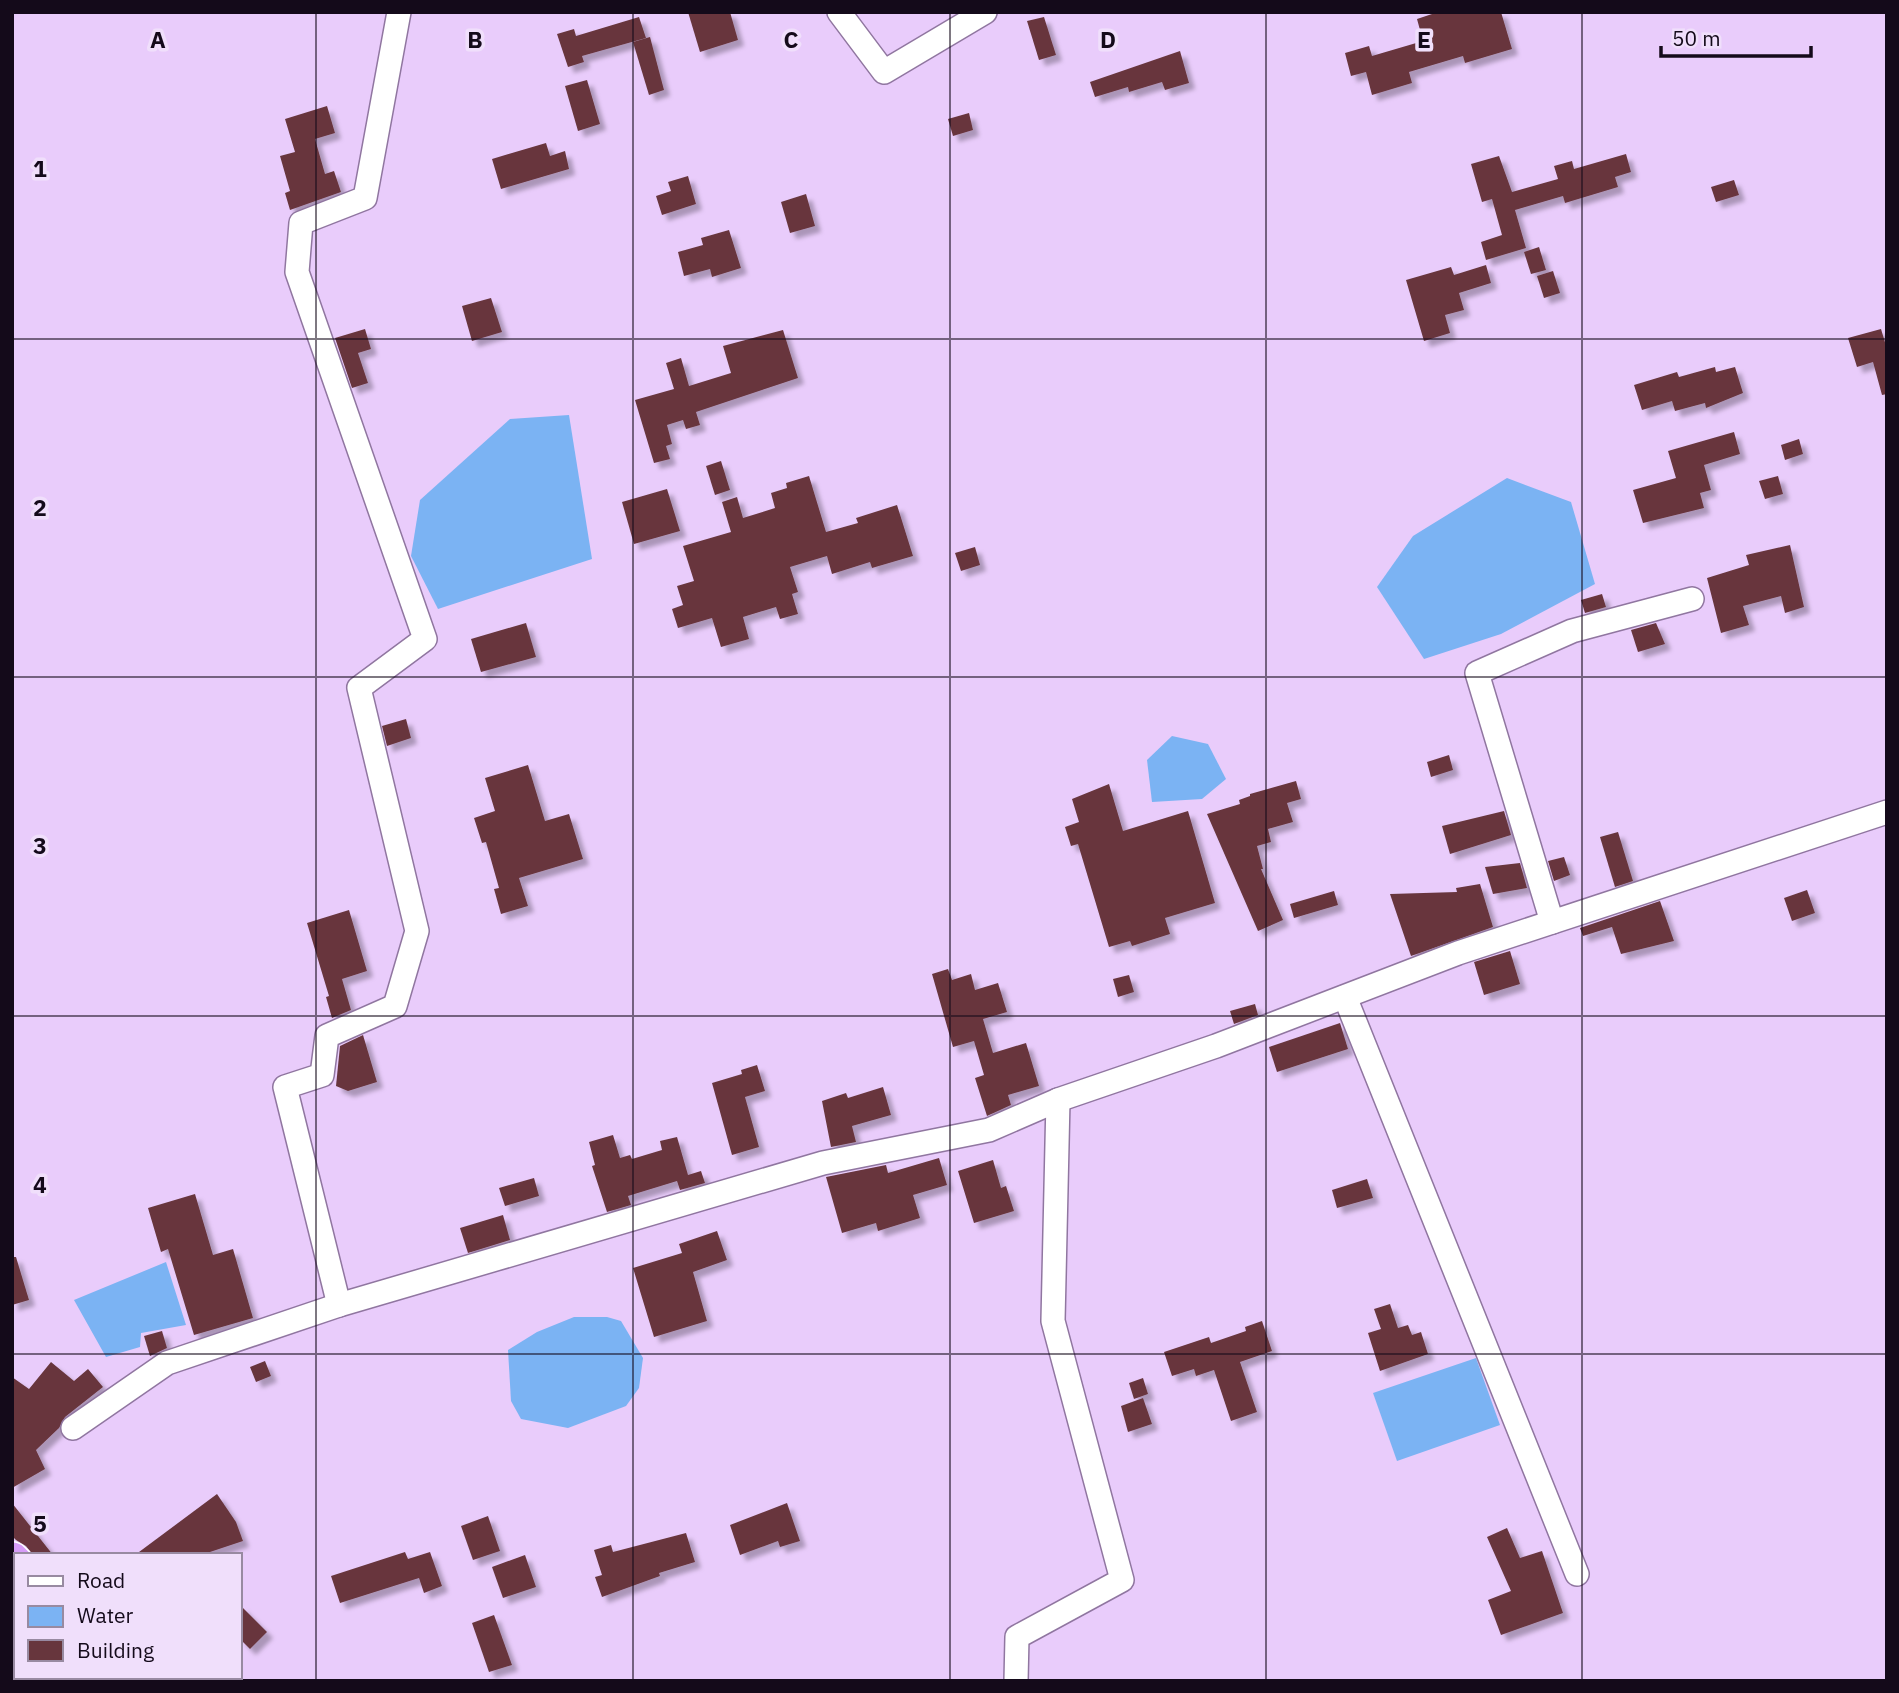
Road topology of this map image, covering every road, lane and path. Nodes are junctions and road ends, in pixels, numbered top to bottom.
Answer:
1 (399, 12) edge
2 (839, 12) edge
3 (985, 12) edge
4 (1692, 599) dead end
5 (1887, 812) edge
6 (1552, 922) junction
7 (1345, 997) junction
8 (1058, 1100) junction
9 (339, 1305) junction
10 (73, 1428) dead end
11 (1577, 1574) dead end
12 (1016, 1681) edge

1 - 9 street
2 - 3 street
4 - 6 street
5 - 6 street
6 - 7 street
7 - 8 street
7 - 11 street
8 - 9 street
8 - 12 street
9 - 10 street

